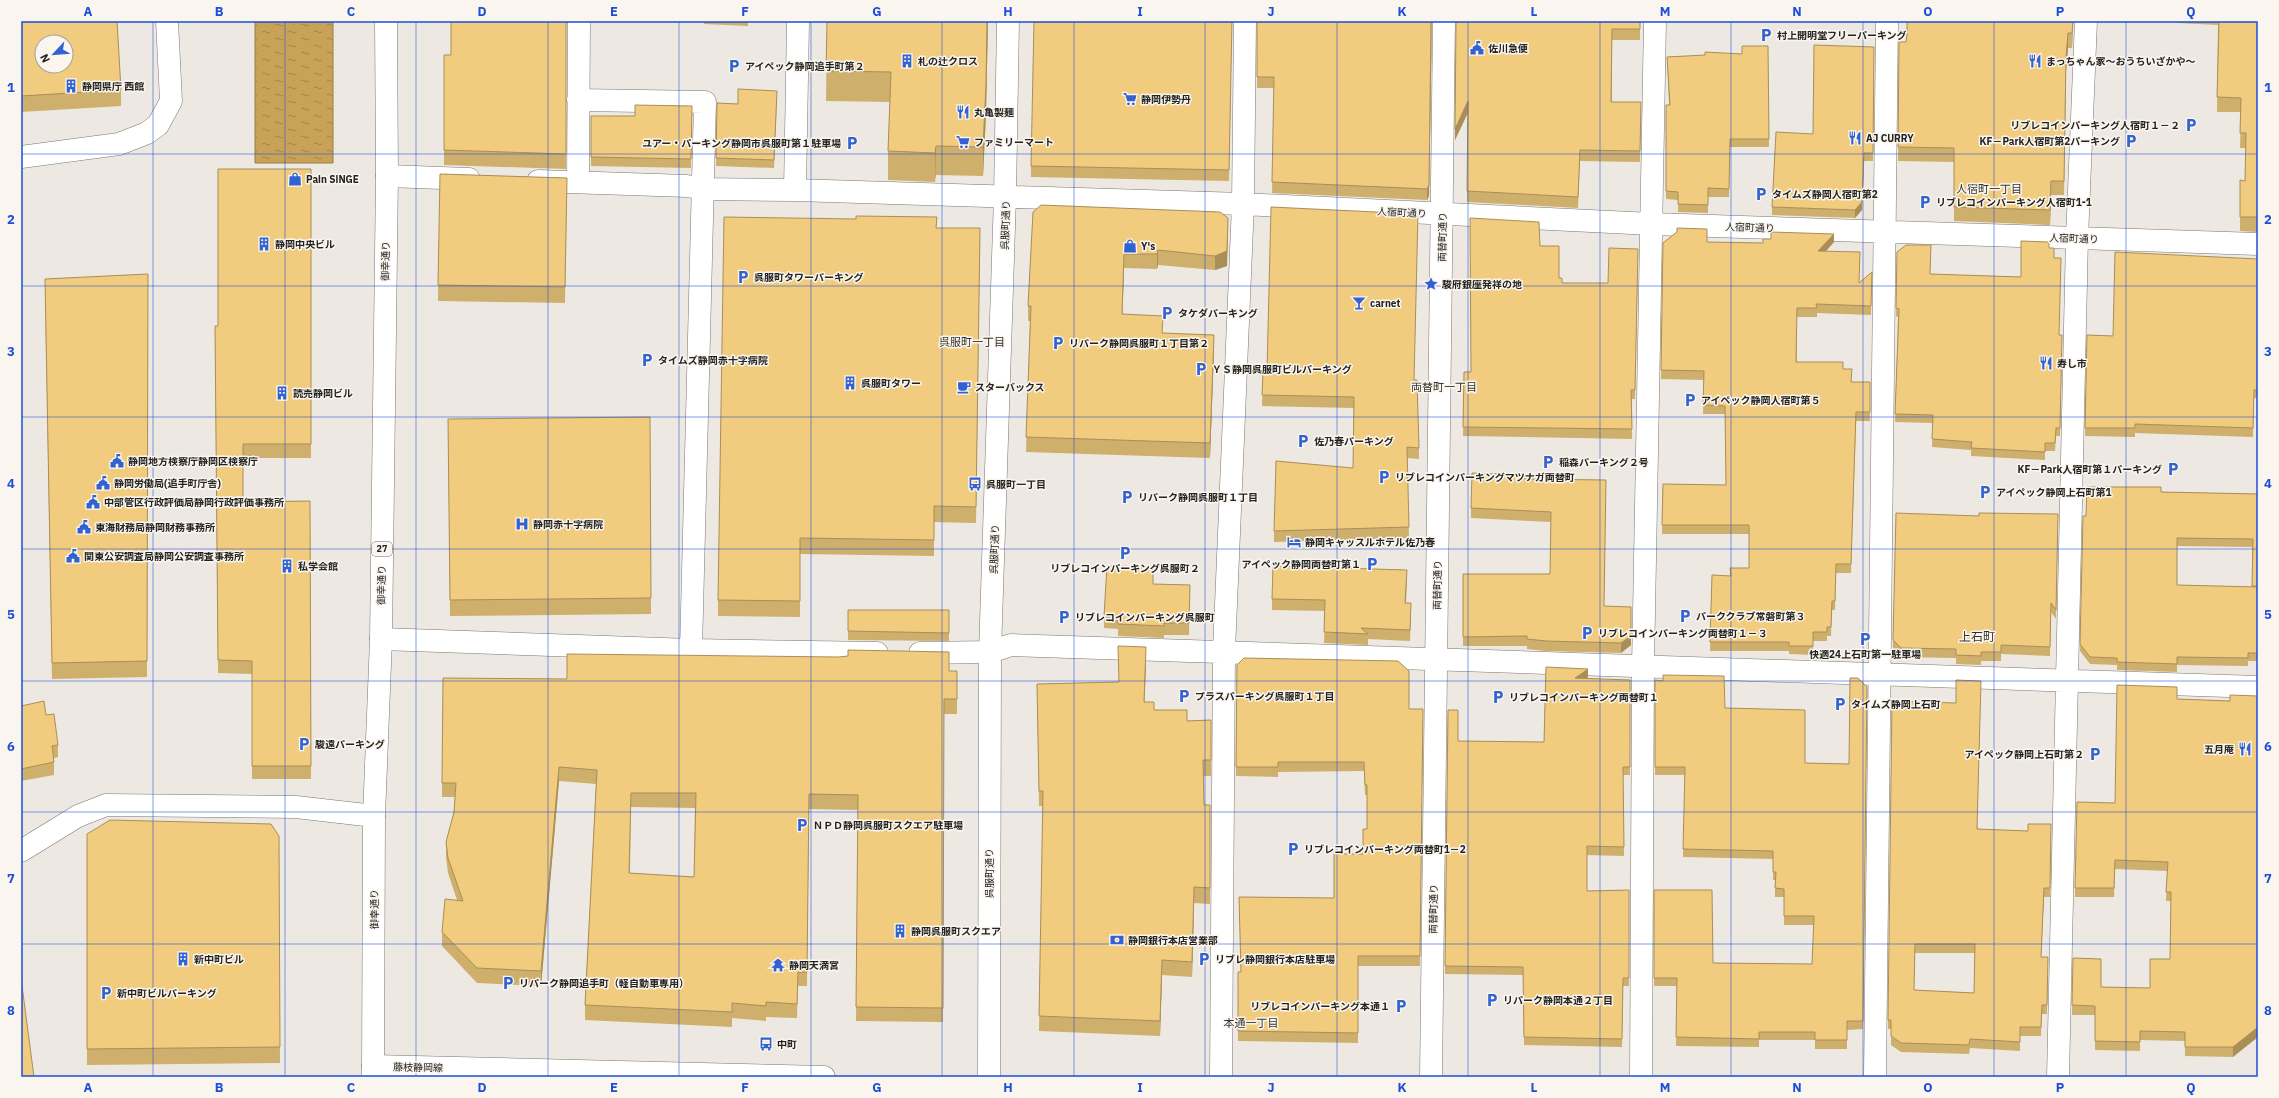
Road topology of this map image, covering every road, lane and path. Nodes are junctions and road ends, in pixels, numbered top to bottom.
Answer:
1 (167, 21) edge
2 (386, 21) edge
3 (578, 21) edge
4 (798, 21) edge
5 (1008, 21) edge
6 (1245, 21) edge
7 (1444, 21) edge
8 (1655, 21) edge
9 (1887, 21) edge
10 (2086, 21) edge
11 (578, 100) junction
12 (21, 157) edge
13 (387, 176) junction
14 (490, 179) edge
15 (514, 180) edge
16 (578, 182) junction
17 (704, 189) junction
18 (795, 190) junction
19 (1006, 197) junction
20 (1242, 204) junction
21 (1443, 214) junction
22 (1652, 224) junction
23 (1885, 232) junction
24 (2077, 238) junction
25 (2258, 244) edge
26 (380, 639) junction
27 (691, 650) junction
28 (1224, 651) junction
29 (990, 652) junction
30 (1436, 658) junction
31 (1643, 668) junction
32 (1879, 673) junction
33 (2067, 681) junction
34 (2258, 687) edge
35 (374, 816) junction
36 (21, 851) edge
37 (373, 1071) edge
38 (824, 1077) edge
39 (989, 1077) edge
40 (1221, 1077) edge
41 (1431, 1077) edge
42 (1641, 1077) edge
43 (1875, 1077) edge
44 (2058, 1077) edge

1 - 12 street
2 - 13 street, 御幸通り / 27
3 - 11 street
4 - 18 street
5 - 19 street, 呉服町通り
6 - 20 street
7 - 21 street, 両替町通り
8 - 22 street
9 - 23 street
10 - 24 street
11 - 16 street
11 - 17 street
13 - 14 street
13 - 26 street, 御幸通り / 27
15 - 16 street, 人宿町通り
16 - 17 street, 人宿町通り
17 - 18 street, 人宿町通り
17 - 27 street
18 - 19 street, 人宿町通り
19 - 20 street, 人宿町通り
19 - 29 street, 呉服町通り
20 - 21 street, 人宿町通り
20 - 28 street
21 - 22 street, 人宿町通り
21 - 30 street, 両替町通り
22 - 23 street, 人宿町通り
22 - 31 street
23 - 24 street, 人宿町通り
23 - 32 street
24 - 25 street, 人宿町通り
24 - 33 street
26 - 27 street
26 - 35 street, 御幸通り / 27
27 - 29 street
28 - 29 street
28 - 30 street
28 - 40 street
29 - 39 street, 呉服町通り
30 - 31 street
30 - 41 street, 両替町通り
31 - 32 street
31 - 42 street
32 - 33 street
32 - 43 street
33 - 34 street
33 - 44 street
35 - 36 street
35 - 37 street, 御幸通り / 27
37 - 38 street, 藤枝静岡線

